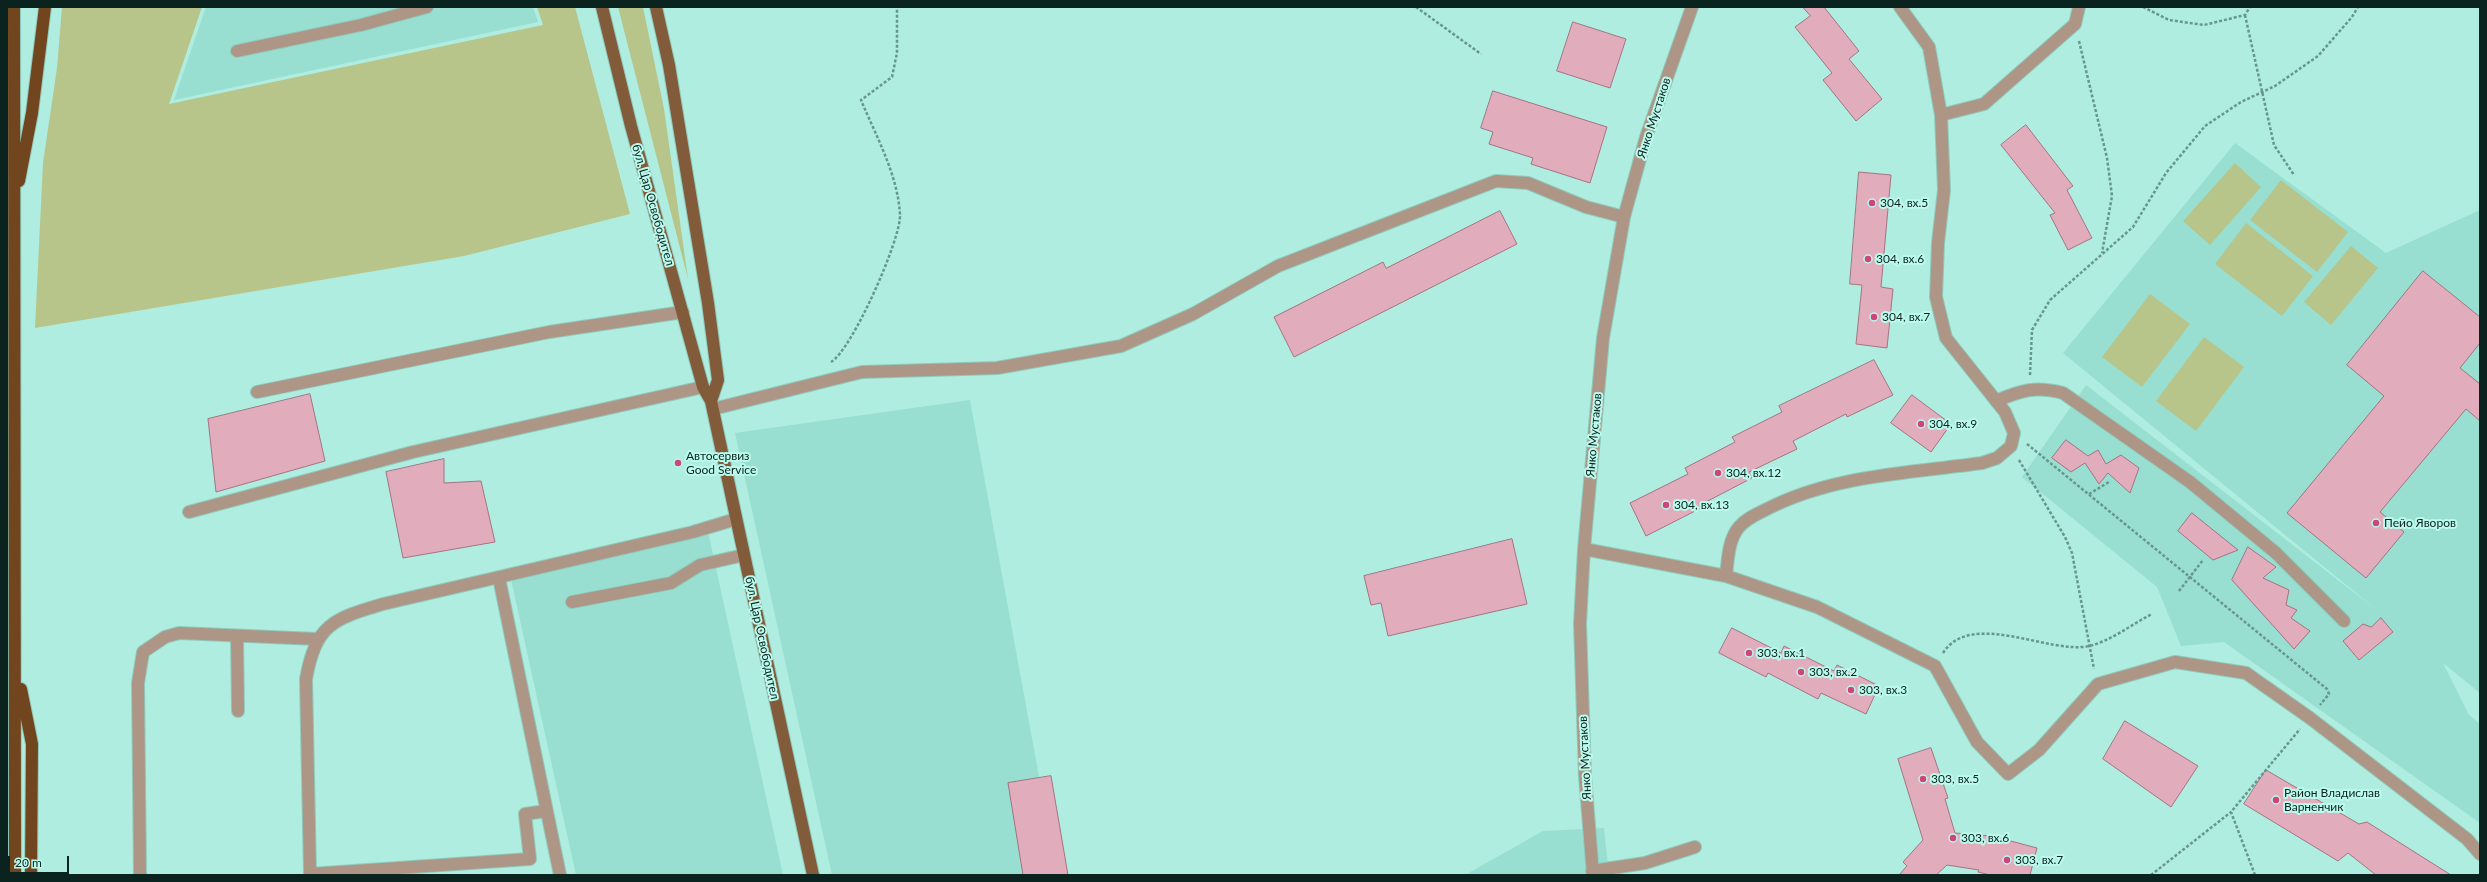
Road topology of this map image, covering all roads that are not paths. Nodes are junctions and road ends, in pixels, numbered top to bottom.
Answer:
1 (14, 7) edge
2 (45, 7) edge
3 (426, 7) edge
4 (602, 7) edge
5 (656, 7) edge
6 (1692, 7) edge
7 (1900, 7) edge
8 (2079, 7) edge
9 (237, 51) dead end
10 (1941, 115) junction
11 (13, 211) junction
12 (1624, 216) junction
13 (683, 312) junction
14 (703, 387) junction
15 (257, 392) dead end
16 (1996, 401) junction
17 (712, 405) junction
18 (189, 512) dead end
19 (736, 519) junction
20 (1584, 549) junction
21 (744, 556) junction
22 (1726, 576) junction
23 (499, 578) junction
24 (572, 602) dead end
25 (2344, 621) dead end
26 (236, 637) junction
27 (317, 639) junction
28 (16, 661) junction
29 (238, 711) dead end
30 (546, 811) junction
31 (1695, 847) dead end
32 (2480, 854) edge
33 (1592, 873) edge
34 (15, 875) edge
35 (31, 875) edge
36 (140, 875) edge
37 (560, 875) edge
38 (813, 875) edge

1 - 11 highway
2 - 11 highway
3 - 9 street
4 - 13 main road, бул. Цар Освободител
5 - 17 main road
6 - 12 street, Янко Мустаков
7 - 10 street
8 - 10 street
10 - 16 street
11 - 28 highway
12 - 17 street
12 - 20 street, Янко Мустаков
13 - 14 main road, бул. Цар Освободител
13 - 15 street
14 - 17 main road, бул. Цар Освободител
14 - 18 street
16 - 22 street
16 - 25 street
17 - 19 main road, бул. Цар Освободител
19 - 21 main road, бул. Цар Освободител
19 - 23 street
20 - 22 street
20 - 33 street, Янко Мустаков
21 - 24 street
21 - 38 main road, бул. Цар Освободител
22 - 32 street
23 - 27 street
23 - 30 street
26 - 27 street
26 - 29 street
26 - 36 street
27 - 30 street
28 - 34 highway
28 - 35 highway
30 - 37 street
31 - 33 street

